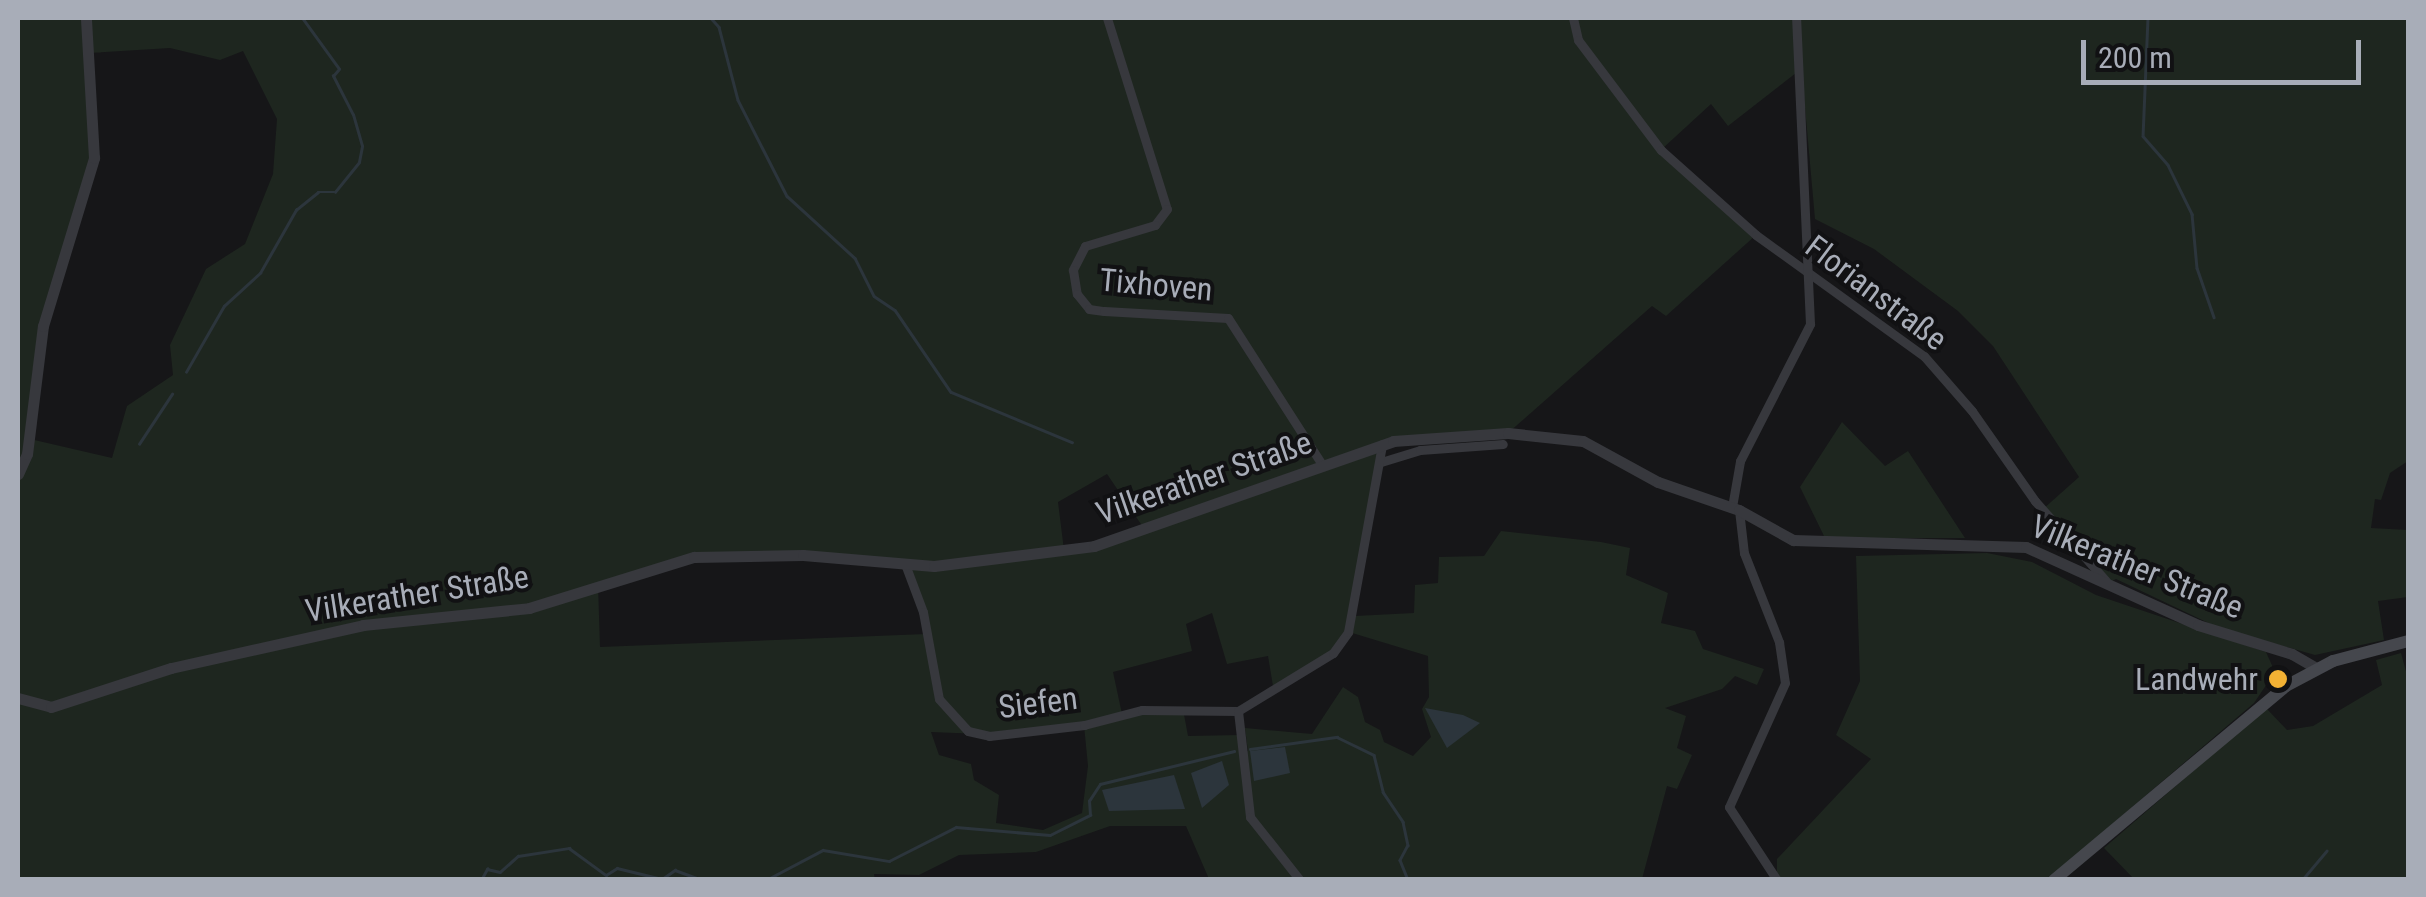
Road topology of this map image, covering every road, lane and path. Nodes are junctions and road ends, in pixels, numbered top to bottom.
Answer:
1 (86, 18) edge
2 (1107, 18) edge
3 (1573, 18) edge
4 (1796, 18) edge
5 (1812, 274) junction
6 (1382, 444) junction
7 (1499, 447) dead end
8 (1380, 462) junction
9 (1324, 466) junction
10 (18, 474) edge
11 (1736, 508) junction
12 (905, 564) junction
13 (2108, 583) junction
14 (2407, 645) edge
15 (2316, 668) junction
16 (18, 698) edge
17 (1238, 711) junction
18 (1300, 880) edge
19 (1777, 880) edge
20 (2054, 880) edge

1 - 10 street
2 - 9 street, Tixhoven
3 - 5 street, Florianstraße
4 - 5 street
5 - 11 street
5 - 13 street, Florianstraße
6 - 8 street
6 - 9 street, Vilkerather Straße
6 - 11 street, Vilkerather Straße
7 - 8 street
8 - 17 street
9 - 12 street, Vilkerather Straße
11 - 13 street, Vilkerather Straße
11 - 19 street
12 - 16 street, Vilkerather Straße
12 - 17 street, Siefen
13 - 15 street, Vilkerather Straße
14 - 15 main road
15 - 20 main road
17 - 18 street

